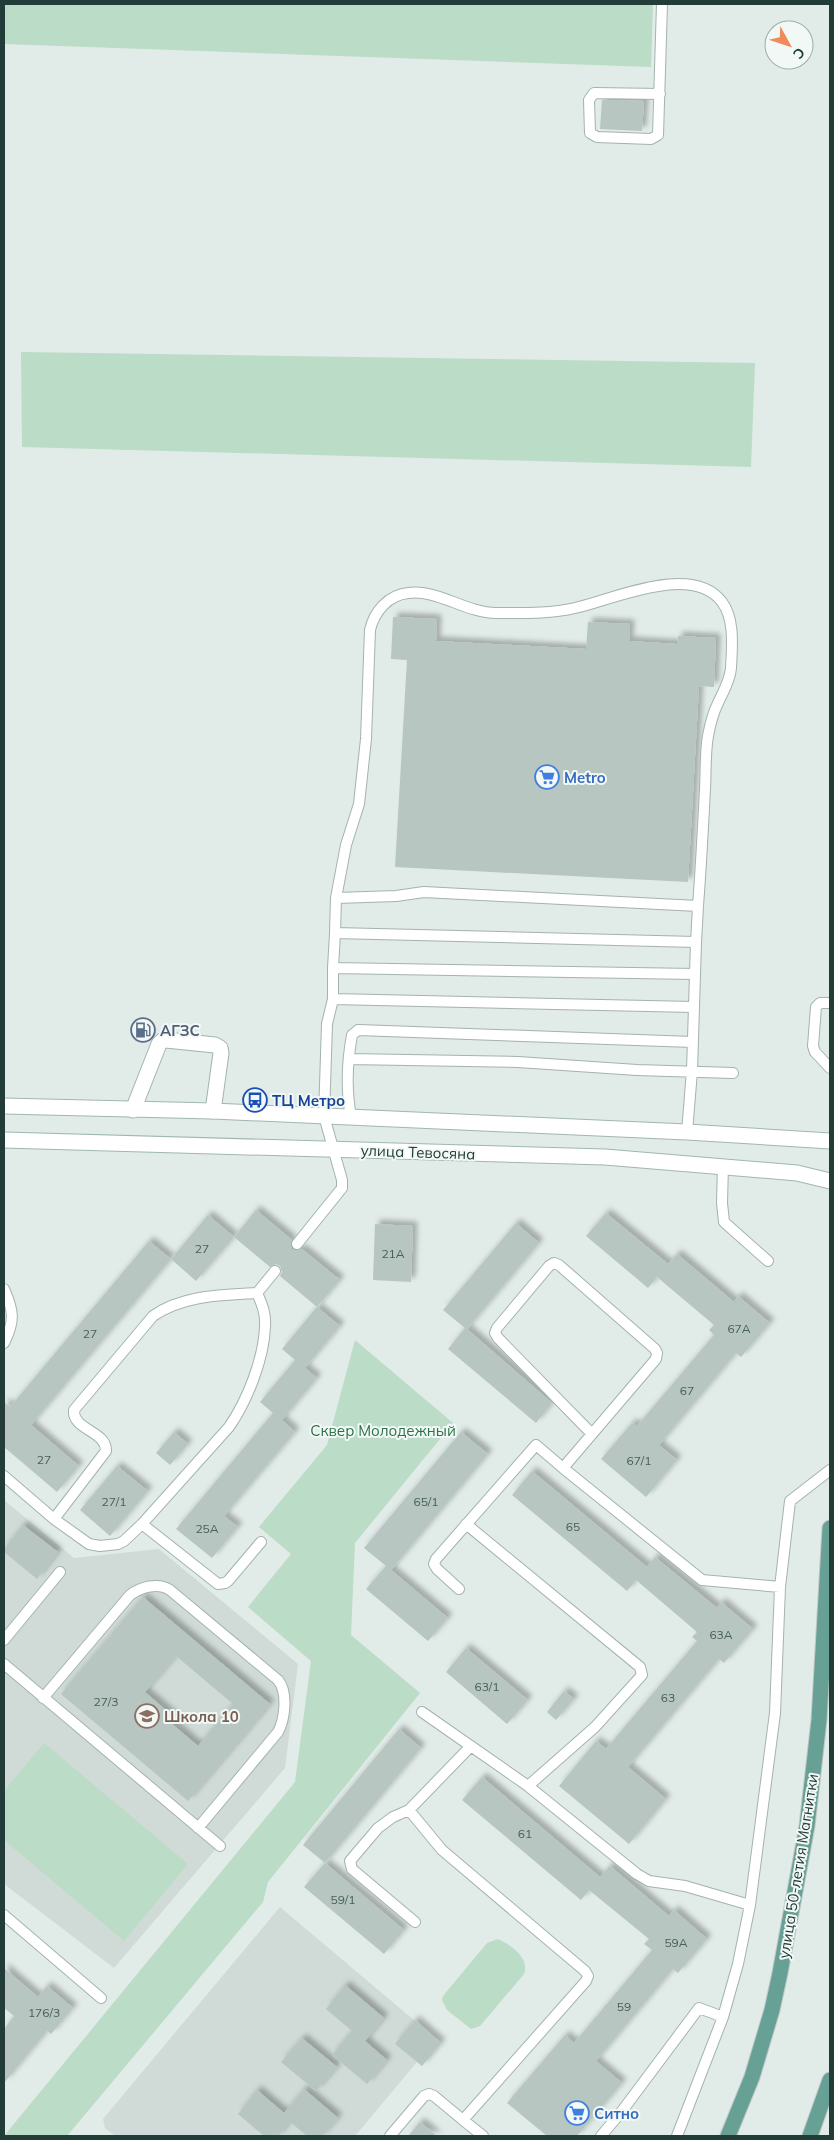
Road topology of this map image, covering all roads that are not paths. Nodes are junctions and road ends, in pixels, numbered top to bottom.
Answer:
1 (662, 4) edge
2 (660, 94) junction
3 (336, 898) junction
4 (698, 906) junction
5 (335, 933) junction
6 (696, 942) junction
7 (333, 968) junction
8 (695, 974) junction
9 (334, 999) junction
10 (830, 1003) edge
11 (694, 1007) junction
12 (693, 1042) junction
13 (349, 1059) junction
14 (830, 1068) edge
15 (692, 1072) junction
16 (732, 1073) dead end
17 (4, 1106) edge
18 (133, 1110) junction
19 (213, 1111) junction
20 (324, 1116) junction
21 (352, 1117) junction
22 (687, 1132) junction
23 (4, 1140) edge
24 (830, 1141) edge
25 (334, 1149) junction
26 (723, 1166) junction
27 (830, 1181) edge
28 (297, 1244) dead end
29 (768, 1261) dead end
30 (275, 1271) dead end
31 (4, 1289) edge
32 (257, 1293) junction
33 (4, 1343) edge
34 (592, 1434) junction
35 (563, 1468) junction
36 (830, 1470) edge
37 (4, 1476) edge
38 (54, 1518) junction
39 (142, 1524) junction
40 (466, 1524) junction
41 (830, 1528) edge
42 (260, 1542) dead end
43 (60, 1572) dead end
44 (459, 1588) dead end
45 (780, 1588) junction
46 (4, 1640) edge
47 (4, 1664) edge
48 (43, 1698) junction
49 (422, 1712) dead end
50 (470, 1747) junction
51 (528, 1786) junction
52 (410, 1810) junction
53 (198, 1828) junction
54 (220, 1846) dead end
55 (750, 1906) junction
56 (4, 1916) edge
57 (415, 1922) dead end
58 (101, 1998) dead end
59 (722, 2017) junction
60 (830, 2080) edge
61 (463, 2120) junction
62 (390, 2136) edge
63 (483, 2136) edge
64 (601, 2136) edge
65 (677, 2136) edge
66 (728, 2136) edge
67 (810, 2136) edge

1 - 2 lane
2 - 2 lane
3 - 4 lane
3 - 4 lane
3 - 5 lane
4 - 6 lane
5 - 6 lane
5 - 7 lane
6 - 8 lane
7 - 8 lane
7 - 9 lane
8 - 11 lane
9 - 11 lane
9 - 20 lane
10 - 14 lane
11 - 12 lane
12 - 13 lane
12 - 15 lane
13 - 15 lane
13 - 21 lane
15 - 16 lane
15 - 22 lane
17 - 18 street, улица Тевосяна
18 - 19 street, улица Тевосяна
18 - 19 street
19 - 20 street, улица Тевосяна
20 - 21 street, улица Тевосяна
20 - 25 lane
21 - 22 street, улица Тевосяна
22 - 24 street, улица Тевосяна
23 - 25 street, улица Тевосяна
25 - 26 street, улица Тевосяна
25 - 28 lane
26 - 27 street, улица Тевосяна
26 - 29 lane
30 - 32 lane
31 - 33 lane
32 - 38 lane
32 - 39 lane
34 - 34 lane
34 - 35 lane
35 - 40 lane
35 - 45 lane
36 - 45 lane
37 - 38 lane
38 - 39 lane
39 - 42 lane
40 - 44 lane
40 - 51 lane
41 - 66 main road, улица 50-летия Магнитки
43 - 46 lane
45 - 55 lane
47 - 48 lane
48 - 53 lane
48 - 53 lane
49 - 50 lane
50 - 51 lane
50 - 52 lane
51 - 55 lane
52 - 57 lane
52 - 61 lane
53 - 54 lane
55 - 59 lane
56 - 58 lane
59 - 64 lane
59 - 65 lane
60 - 67 main road
61 - 62 lane
61 - 63 lane

